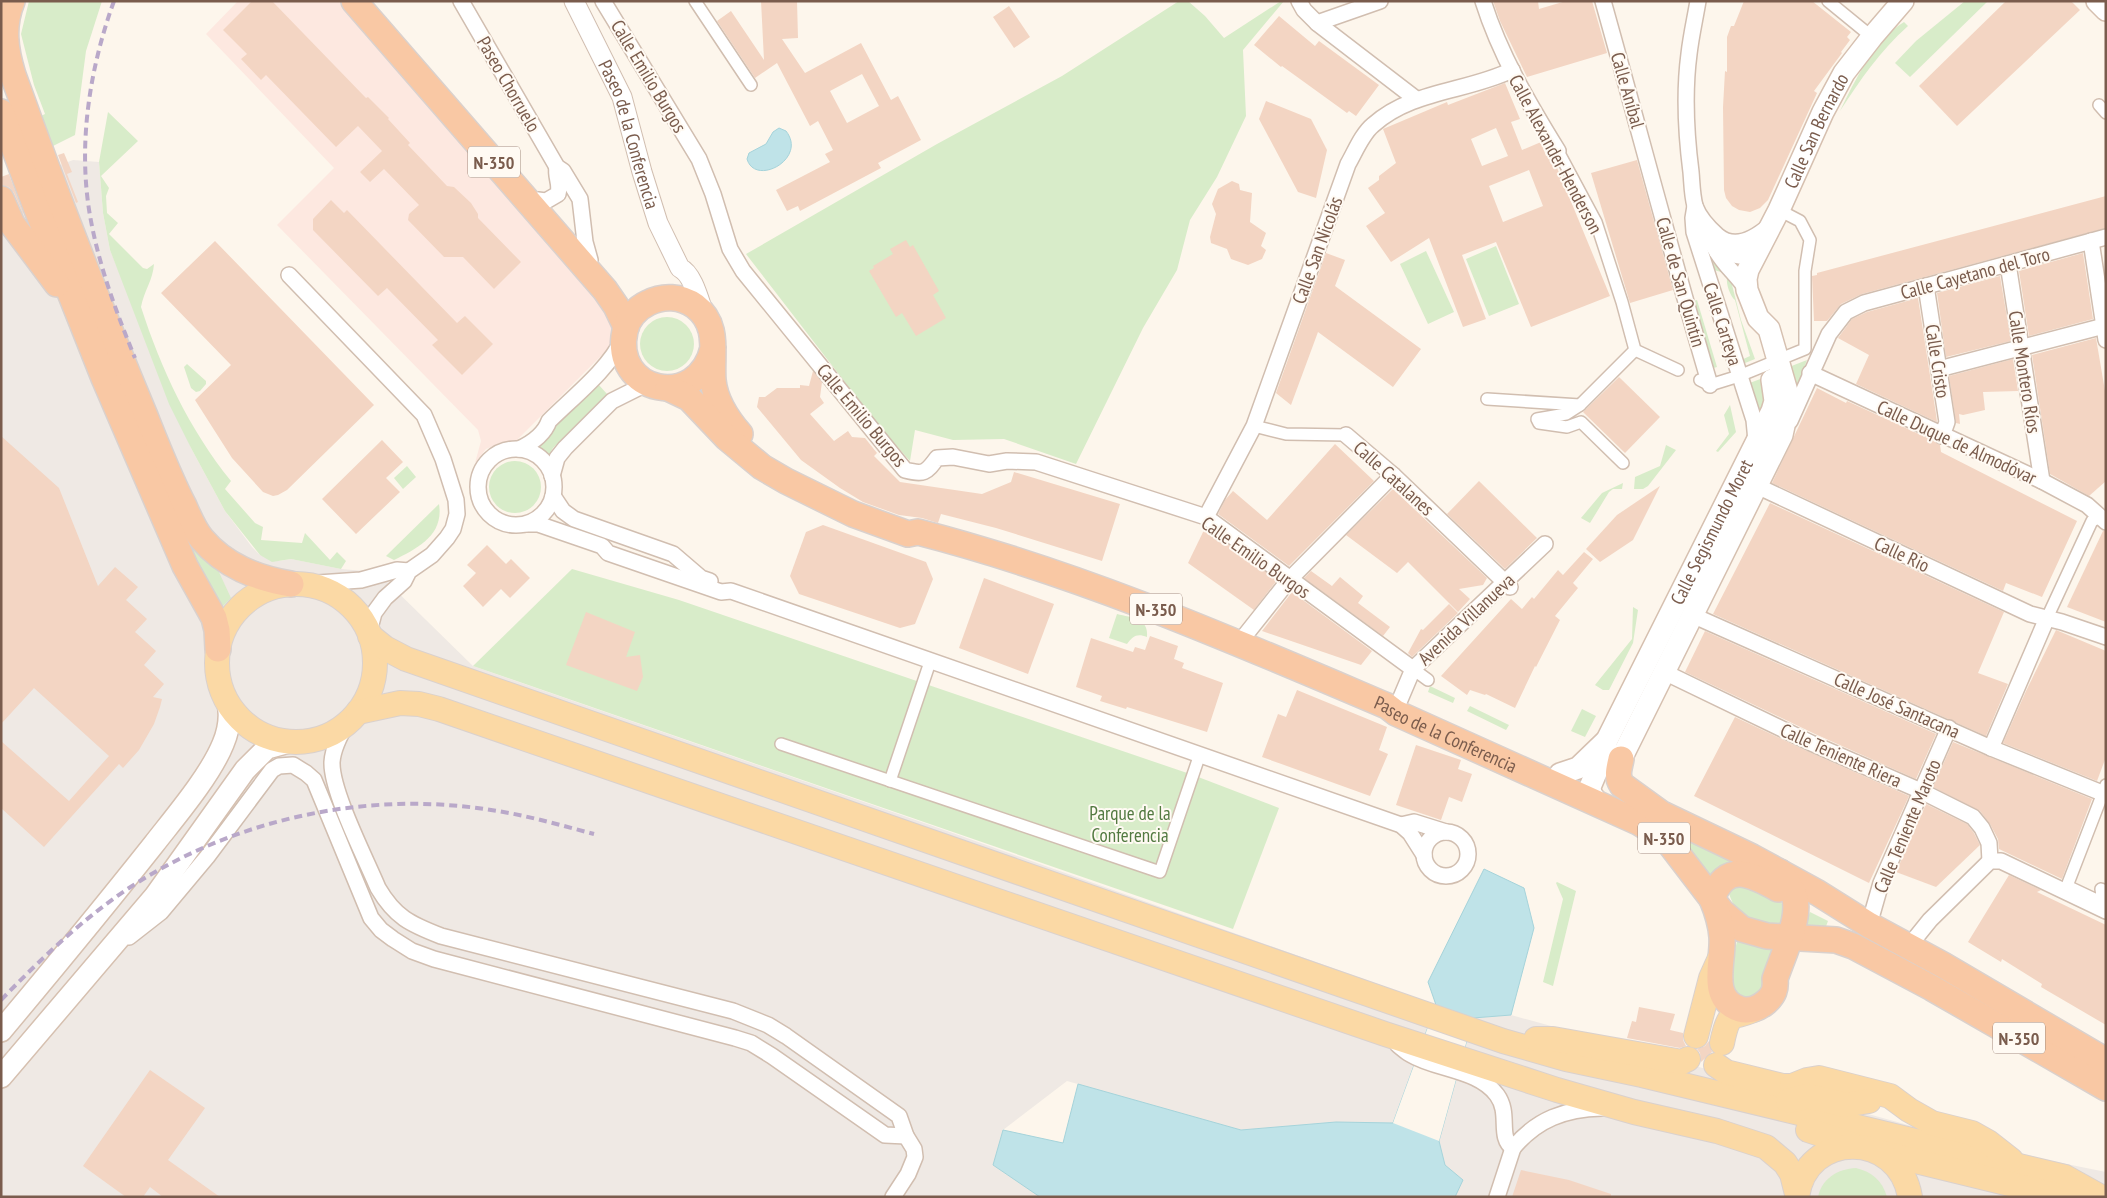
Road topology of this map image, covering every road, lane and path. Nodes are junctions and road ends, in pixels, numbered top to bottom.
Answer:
1 (12, 1) edge
2 (354, 1) edge
3 (366, 1) edge
4 (461, 1) edge
5 (574, 1) edge
6 (603, 1) edge
7 (695, 1) edge
8 (1299, 1) edge
9 (1380, 1) edge
10 (1483, 1) edge
11 (1603, 1) edge
12 (1698, 1) edge
13 (1828, 1) edge
14 (1903, 1) edge
15 (2098, 1) edge
16 (2106, 10) edge
17 (1317, 23) junction
18 (1872, 37) junction
19 (4, 50) edge
20 (1512, 70) junction
21 (751, 85) dead end
22 (1416, 99) junction
23 (1, 112) edge
24 (1558, 151) joint
25 (10, 156) edge
26 (557, 167) junction
27 (1653, 179) joint
28 (1, 199) edge
29 (538, 200) junction
30 (1698, 212) junction
31 (1775, 217) junction
32 (2099, 239) edge
33 (1759, 249) junction
34 (1717, 252) junction
35 (590, 260) junction
36 (2008, 264) junction
37 (680, 268) junction
38 (290, 275) dead end
39 (1748, 280) junction
40 (1926, 286) junction
41 (655, 300) junction
42 (77, 310) junction
43 (705, 317) junction
44 (624, 333) junction
45 (2105, 333) edge
46 (2022, 347) junction
47 (713, 348) junction
48 (1635, 350) junction
49 (1812, 353) junction
50 (1773, 362) junction
51 (1939, 369) junction
52 (1678, 370) dead end
53 (1810, 373) junction
54 (1739, 376) junction
55 (1705, 383) joint
56 (658, 386) junction
57 (1487, 398) dead end
58 (1580, 405) junction
59 (1254, 426) junction
60 (1346, 435) joint
61 (1782, 435) junction
62 (1942, 436) junction
63 (1756, 441) junction
64 (519, 449) junction
65 (1623, 463) dead end
66 (1392, 475) junction
67 (552, 476) junction
68 (2042, 481) junction
69 (1757, 486) junction
70 (553, 496) junction
71 (2104, 517) edge
72 (1206, 518) junction
73 (527, 524) junction
74 (918, 532) junction
75 (1545, 544) dead end
76 (409, 571) junction
77 (1289, 580) junction
78 (297, 584) junction
79 (1507, 584) junction
80 (731, 592) junction
81 (1692, 615) junction
82 (2047, 618) junction
83 (370, 634) junction
84 (2106, 637) edge
85 (1239, 643) junction
86 (218, 649) junction
87 (930, 662) junction
88 (1412, 669) junction
89 (1664, 672) junction
90 (1428, 680) dead end
91 (228, 703) junction
92 (1393, 704) junction
93 (352, 718) junction
94 (1949, 728) junction
95 (289, 742) junction
96 (781, 744) dead end
97 (1991, 748) junction
98 (1614, 750) junction
99 (1200, 754) junction
100 (1560, 774) junction
101 (890, 781) junction
102 (2104, 789) edge
103 (1921, 791) junction
104 (1593, 794) junction
105 (1662, 814) junction
106 (1401, 825) junction
107 (1446, 832) junction
108 (1424, 855) junction
109 (1990, 861) junction
110 (1780, 872) junction
111 (2106, 891) edge
112 (2081, 896) junction
113 (1795, 898) junction
114 (1712, 899) junction
115 (1841, 909) junction
116 (2106, 911) edge
117 (1869, 925) junction
118 (1789, 937) junction
119 (1819, 939) junction
120 (1908, 946) junction
121 (1721, 956) junction
122 (101, 958) junction
123 (1769, 997) junction
124 (1704, 1003) junction
125 (1736, 1014) junction
126 (1, 1031) edge
127 (1385, 1034) junction
128 (1696, 1036) dead end
129 (1503, 1041) junction
130 (1566, 1059) junction
131 (1688, 1059) dead end
132 (2106, 1060) edge
133 (1, 1077) edge
134 (1792, 1086) junction
135 (2106, 1088) edge
136 (1869, 1101) junction
137 (1769, 1106) junction
138 (1615, 1107) junction
139 (1908, 1110) junction
140 (906, 1136) junction
141 (1856, 1146) junction
142 (1513, 1148) junction
143 (1879, 1152) junction
144 (2016, 1165) junction
145 (1797, 1196) edge
146 (2099, 1196) edge
147 (893, 1197) edge
148 (1497, 1197) edge
149 (1910, 1197) edge

1 - 19 highway
2 - 44 highway, N-350
3 - 29 highway, N-350
4 - 26 street, Paseo Chorruelo
5 - 37 street, Paseo de la Conferencia
6 - 72 street, Calle Emilio Burgos
7 - 21 street
8 - 17 street
9 - 17 street
10 - 20 street, Calle Alexander Henderson
11 - 27 street, Calle Aníbal
12 - 30 street, Calle Carteya
13 - 18 street
14 - 18 main road, Calle San Bernardo
15 - 16 main road
17 - 22 street
18 - 31 main road, Calle San Bernardo
19 - 78 highway
20 - 22 street, Calle San Nicolás
20 - 24 street, Calle Alexander Henderson
22 - 59 street, Calle San Nicolás
23 - 25 highway
24 - 48 street, Calle Alexander Henderson
25 - 42 highway
26 - 29 street, Paseo Chorruelo
26 - 35 street, Paseo Chorruelo
27 - 55 street, Calle de San Quintín
28 - 42 highway
29 - 35 highway, N-350
30 - 31 street
30 - 34 street, Calle Carteya
30 - 54 street, Calle Carteya
31 - 33 main road, Calle San Bernardo
31 - 49 street
32 - 36 street, Calle Cayetano del Toro
32 - 45 street
33 - 34 street, Calle Carteya
33 - 39 main road, Calle San Bernardo
34 - 39 street, Calle Carteya
35 - 41 highway, N-350
36 - 40 street, Calle Cayetano del Toro
36 - 46 street, Calle Montero Ríos
37 - 41 street
37 - 43 street, Paseo de la Conferencia
38 - 76 street
39 - 50 main road
40 - 49 street, Calle Cayetano del Toro
40 - 51 street, Calle Cristo
41 - 43 highway, N-350
41 - 44 highway
42 - 86 highway
43 - 47 highway, N-350
44 - 56 highway, N-350
44 - 64 street
45 - 46 street
46 - 51 street
46 - 68 street, Calle Montero Ríos
47 - 56 highway
47 - 74 highway, N-350
48 - 52 street
48 - 58 street
49 - 50 street
49 - 53 street
50 - 54 street
50 - 61 main road, Calle Segismundo Moret
50 - 63 main road, Calle Segismundo Moret
51 - 62 street, Calle Cristo
53 - 61 street
53 - 62 street, Calle Duque de Almodóvar
54 - 55 street
54 - 63 street, Calle Carteya
56 - 67 street
56 - 74 highway, N-350
57 - 58 street
58 - 65 street
59 - 60 street, Calle Catalanes
59 - 72 street, Calle San Nicolás
60 - 66 street, Calle Catalanes
61 - 69 main road, Calle Segismundo Moret
62 - 68 street, Calle Duque de Almodóvar
63 - 98 main road, Calle Segismundo Moret
64 - 67 street
64 - 73 street
66 - 77 street
66 - 79 street, Calle Catalanes
67 - 70 street
68 - 71 street, Calle Duque de Almodóvar
69 - 81 main road, Calle Segismundo Moret
69 - 82 street, Calle Rio
70 - 73 street
70 - 80 street
71 - 82 street
72 - 77 street, Calle Emilio Burgos
73 - 80 street
74 - 85 highway, N-350
75 - 79 street, Avenida Villanueva
76 - 78 street
76 - 83 street
77 - 85 street
77 - 88 street, Calle Emilio Burgos
78 - 83 main road
78 - 86 main road
79 - 88 street, Avenida Villanueva
80 - 87 street
81 - 89 main road, Calle Segismundo Moret
81 - 94 street, Calle José Santacana
82 - 84 street, Calle Rio
82 - 97 street
83 - 93 main road
83 - 129 main road
85 - 92 highway, N-350
86 - 91 main road
87 - 99 street
87 - 101 street
88 - 90 street
88 - 92 street, Avenida Villanueva
89 - 98 main road, Calle Segismundo Moret
89 - 103 street, Calle Teniente Riera
91 - 95 main road
91 - 126 main road
92 - 100 highway, Paseo de la Conferencia / N-350
92 - 104 highway, Paseo de la Conferencia / N-350
93 - 95 main road
93 - 127 main road
93 - 140 street
94 - 97 street, Calle José Santacana
94 - 103 street, Calle Teniente Maroto
95 - 122 main road
96 - 101 street
97 - 102 street, Calle José Santacana
98 - 100 main road, Calle Segismundo Moret
98 - 104 main road, Calle Segismundo Moret
98 - 105 highway
99 - 101 street
99 - 106 street
100 - 104 highway, N-350
102 - 112 street
103 - 109 street, Calle Teniente Riera
103 - 117 street, Calle Teniente Maroto
104 - 105 highway, N-350
104 - 114 highway, N-350
105 - 110 highway, N-350
106 - 107 street
106 - 108 street
107 - 108 street
107 - 108 street
109 - 112 street
109 - 120 street
110 - 113 highway
110 - 115 highway, N-350
111 - 112 street
112 - 116 street
113 - 114 highway
113 - 115 highway
113 - 118 highway
114 - 118 highway, N-350
114 - 121 highway
115 - 117 highway, N-350
117 - 120 highway, N-350
118 - 119 highway, N-350
118 - 123 highway
119 - 123 highway
119 - 135 highway, N-350
120 - 132 highway, N-350
121 - 123 highway
121 - 124 main road
122 - 133 main road
122 - 140 street
123 - 125 main road
124 - 125 main road
124 - 128 main road
125 - 134 main road
127 - 138 main road
127 - 142 street
129 - 130 main road
129 - 131 main road
130 - 137 main road
130 - 141 main road
134 - 136 main road
134 - 139 main road
136 - 137 main road
136 - 139 main road
137 - 144 main road
138 - 142 street
138 - 145 main road
139 - 144 main road
140 - 147 street
141 - 143 main road
141 - 145 main road
142 - 148 street
143 - 146 main road
143 - 149 main road
144 - 146 main road

